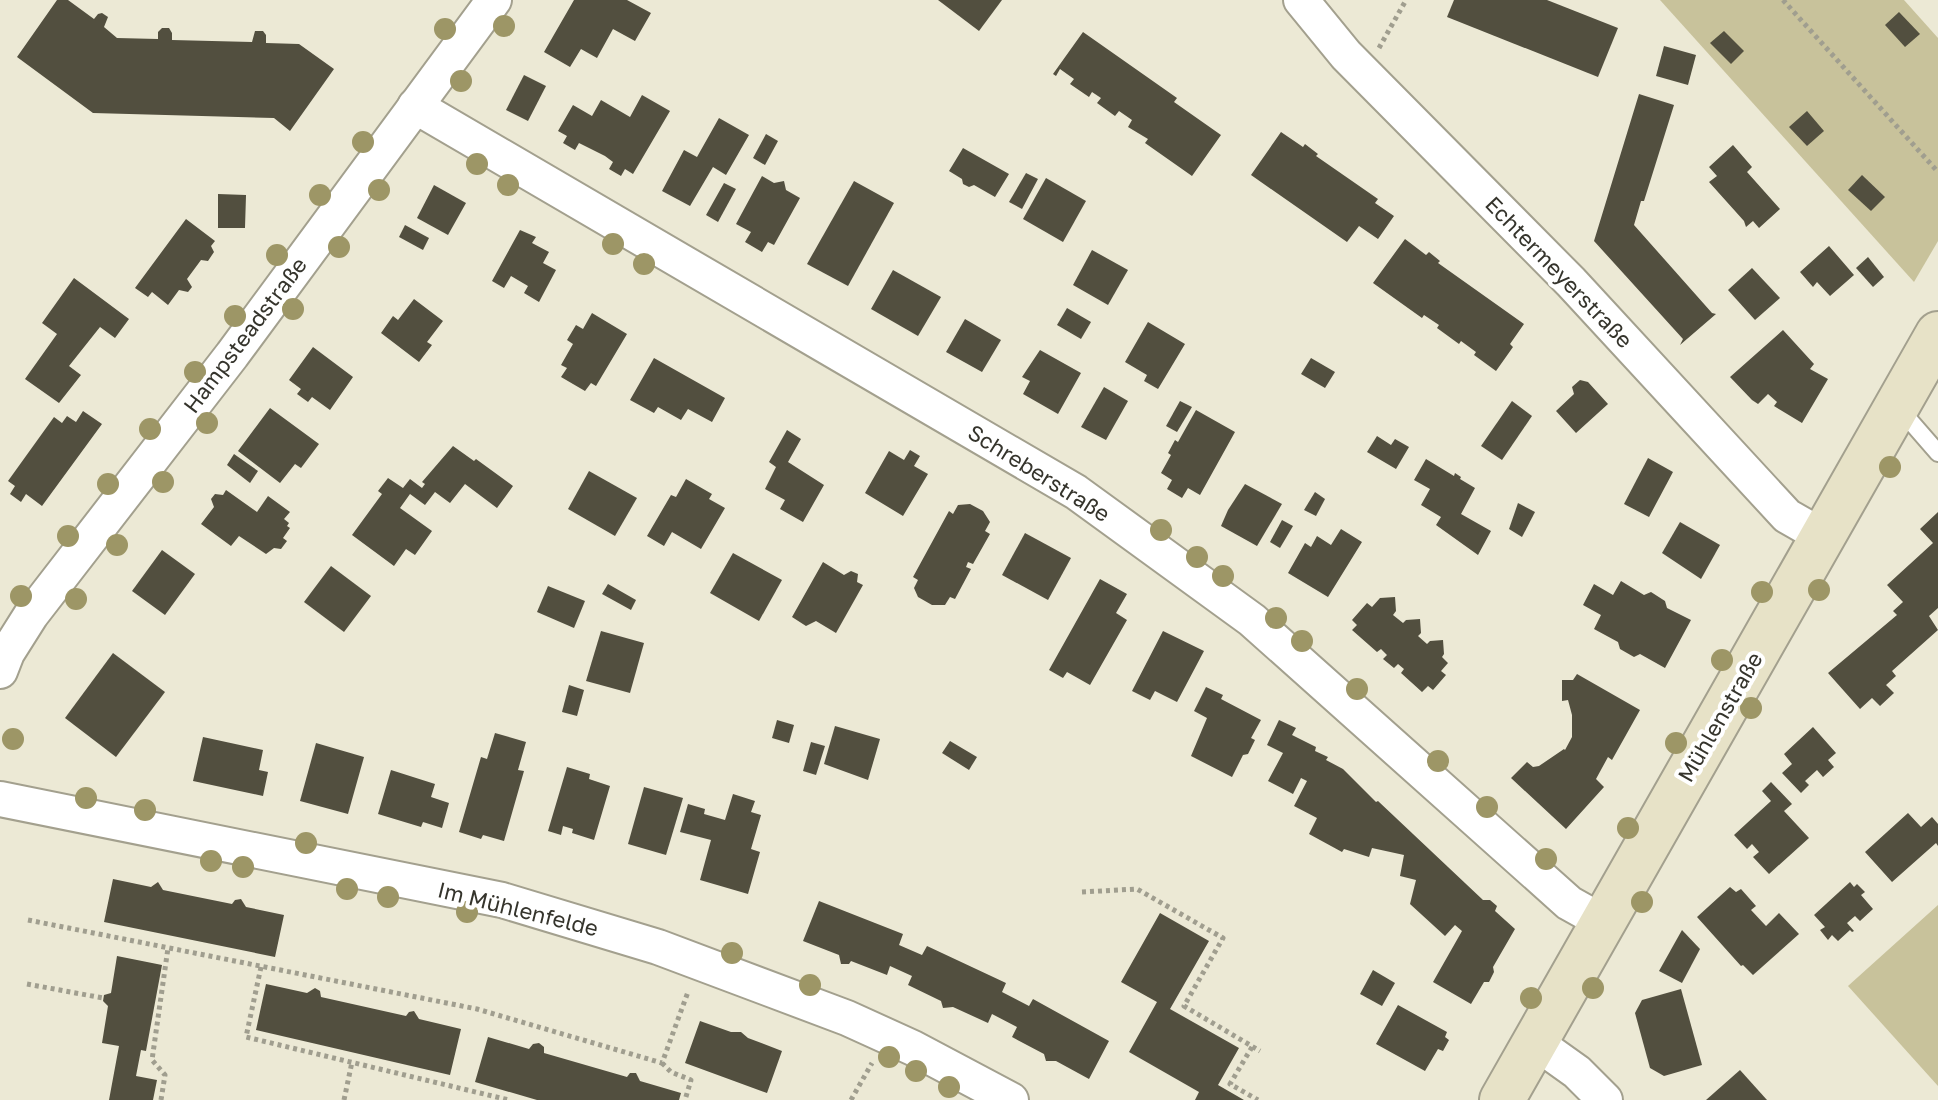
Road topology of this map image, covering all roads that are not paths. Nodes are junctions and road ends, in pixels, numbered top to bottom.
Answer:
1 (494, 0) edge
2 (1301, 0) edge
3 (415, 106) junction
4 (1938, 334) edge
5 (1897, 406) junction
6 (1938, 453) edge
7 (1822, 536) junction
8 (0, 671) edge
9 (0, 799) edge
10 (1603, 922) junction
11 (1535, 1042) junction
12 (1011, 1100) edge
13 (1502, 1100) edge
14 (1605, 1100) edge

1 - 3 street, Hampsteadstraße
2 - 7 street, Echtermeyerstraße
3 - 8 street, Hampsteadstraße
3 - 10 street, Schreberstraße
4 - 5 street, Mühlenstraße
5 - 6 lane
5 - 7 street, Mühlenstraße
7 - 10 street, Mühlenstraße
9 - 12 street, Im Mühlenfelde
10 - 11 street, Mühlenstraße
11 - 13 street, Mühlenstraße
11 - 14 street

